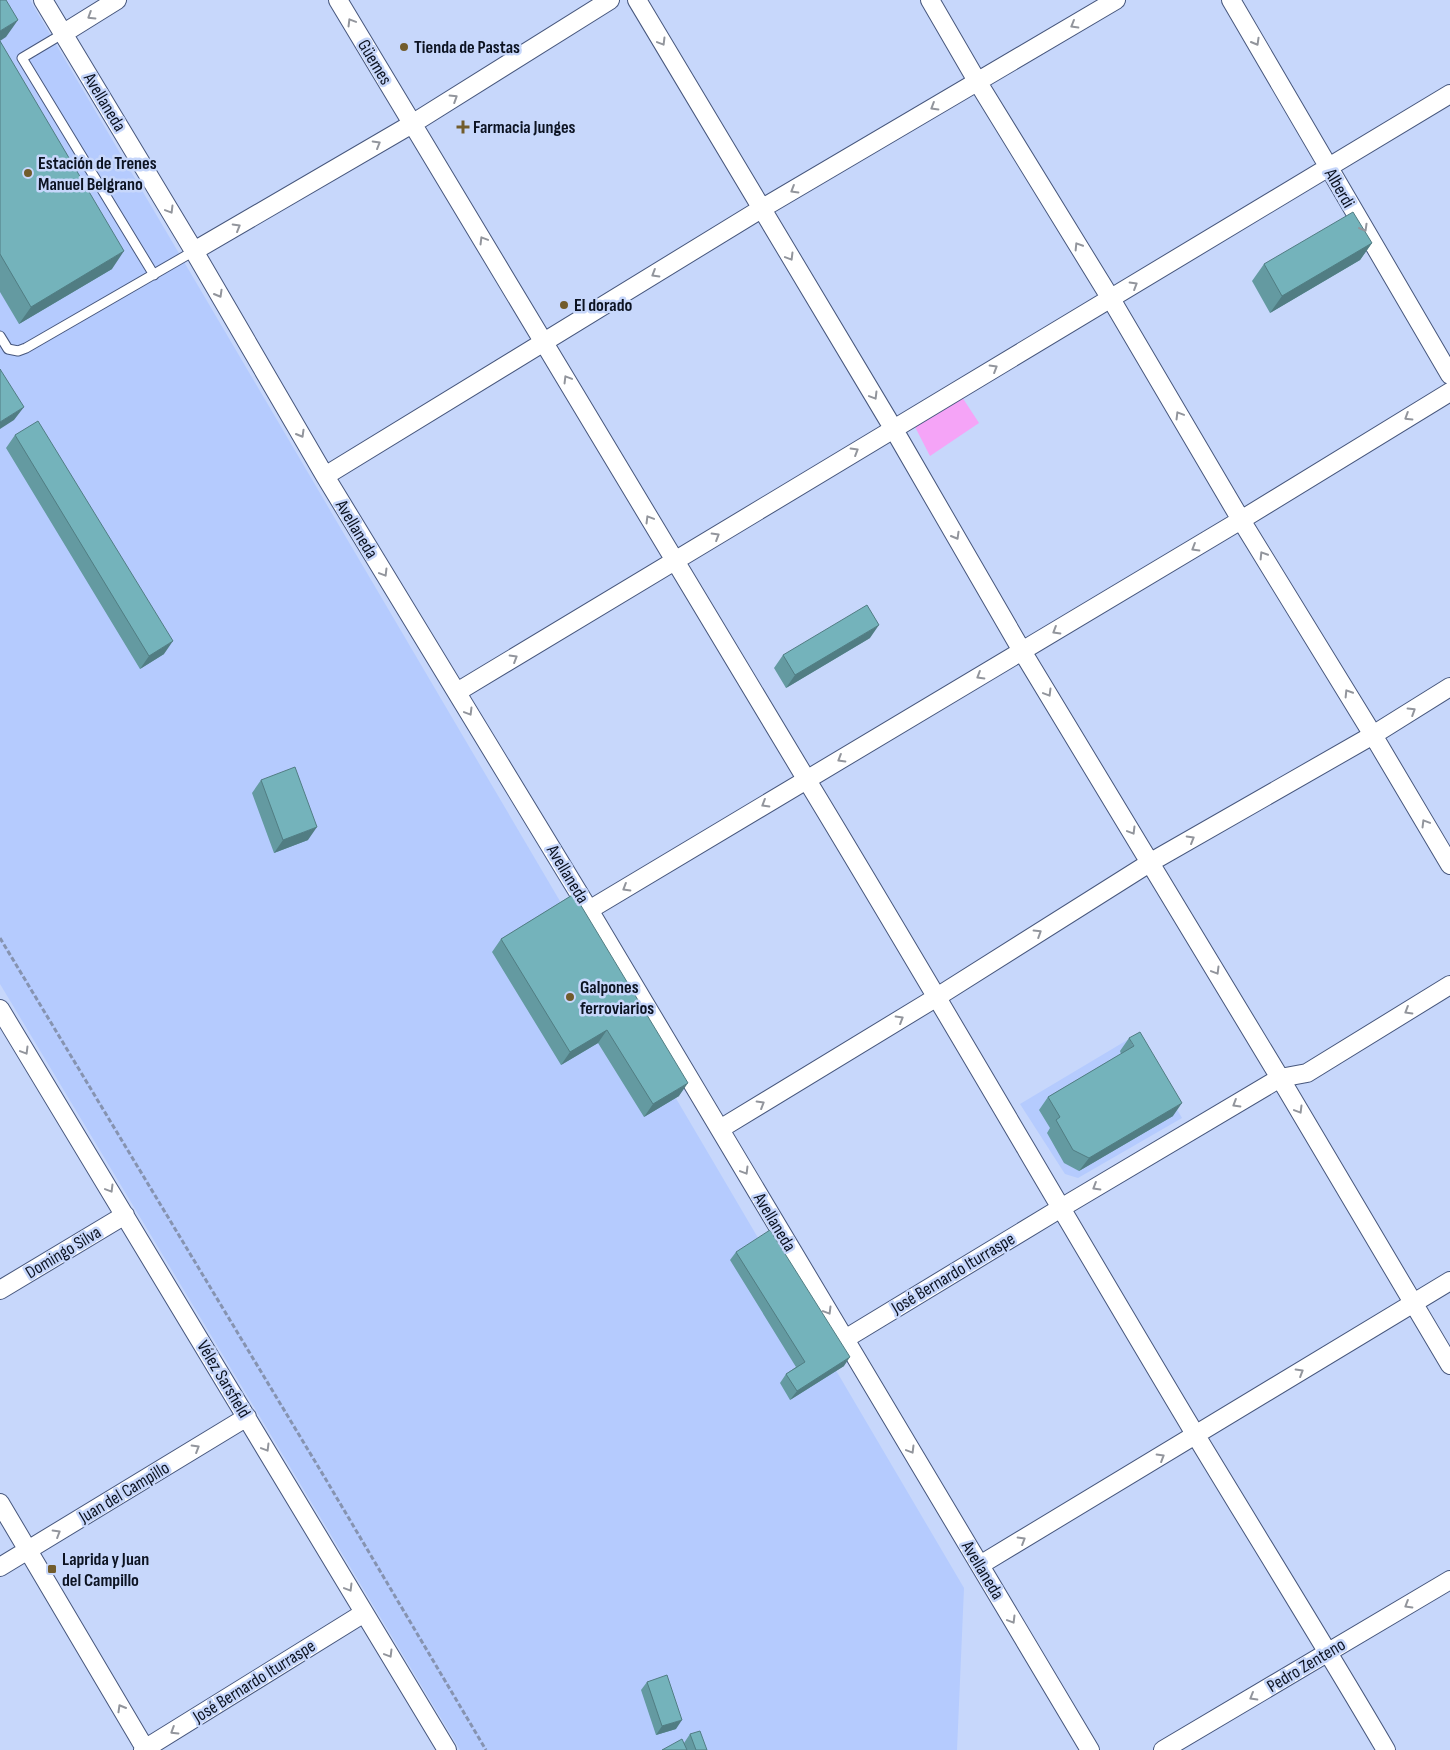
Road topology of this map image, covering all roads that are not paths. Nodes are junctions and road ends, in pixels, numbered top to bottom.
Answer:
1 (43, 0) edge
2 (118, 0) edge
3 (338, 0) edge
4 (610, 0) edge
5 (637, 0) edge
6 (930, 0) edge
7 (1116, 0) edge
8 (1231, 0) edge
9 (64, 33) junction
10 (977, 81) junction
11 (1450, 94) edge
12 (412, 124) junction
13 (1328, 167) junction
14 (761, 209) junction
15 (194, 251) junction
16 (154, 276) junction
17 (1111, 299) junction
18 (0, 336) edge
19 (544, 341) junction
20 (1450, 375) edge
21 (1450, 392) edge
22 (893, 428) junction
23 (325, 476) junction
24 (1241, 520) junction
25 (674, 561) junction
26 (1022, 651) junction
27 (1450, 687) edge
28 (457, 692) junction
29 (1373, 735) junction
30 (807, 779) junction
31 (1151, 862) junction
32 (1450, 865) edge
33 (589, 910) junction
34 (1450, 985) edge
35 (937, 997) junction
36 (0, 1009) edge
37 (6, 1033) edge
38 (1280, 1078) junction
39 (720, 1129) junction
40 (1061, 1208) junction
41 (125, 1215) junction
42 (1450, 1281) edge
43 (0, 1290) edge
44 (1414, 1303) junction
45 (845, 1339) junction
46 (1450, 1365) edge
47 (247, 1417) junction
48 (1196, 1435) junction
49 (0, 1503) edge
50 (28, 1550) junction
51 (980, 1565) junction
52 (0, 1567) edge
53 (1450, 1580) edge
54 (364, 1613) junction
55 (1329, 1652) junction
56 (145, 1750) edge
57 (446, 1750) edge
58 (1090, 1750) edge
59 (1163, 1750) edge
60 (1386, 1750) edge

1 - 9 street, Avellaneda
2 -> 9 street
12 -> 3 street, Güemes
12 -> 4 street
5 -> 14 street
6 - 10 street
7 -> 10 street
8 -> 13 street, Alberdi
9 -> 15 street, Avellaneda
9 - 16 lane
10 -> 14 street
17 -> 10 street
11 - 13 street
15 -> 12 street
19 -> 12 street, Güemes
17 -> 13 street
13 -> 20 street, Alberdi
14 -> 19 street
14 -> 22 street
15 - 16 lane
15 -> 23 street, Avellaneda
16 - 18 lane
22 -> 17 street
24 -> 17 street
19 - 23 street
25 -> 19 street, Güemes
21 -> 24 street
25 -> 22 street
22 -> 26 street
23 -> 28 street, Avellaneda
24 -> 26 street
29 -> 24 street
28 -> 25 street
25 - 30 street, Güemes
26 -> 30 street
26 -> 31 street
29 -> 27 street
28 -> 33 street, Avellaneda
31 -> 29 street
32 -> 29 street
30 -> 33 street
30 - 35 street, Güemes
35 -> 31 street
31 -> 38 street
33 - 39 street, Avellaneda
34 -> 38 street
39 -> 35 street
35 - 40 street, Güemes
36 - 37 street, Vélez Sarsfield
37 -> 41 street, Vélez Sarsfield
38 -> 40 street, José Bernardo Iturraspe
38 -> 44 street
39 -> 45 street, Avellaneda
40 - 45 street, José Bernardo Iturraspe
40 - 48 street, Güemes
41 - 43 street, Domingo Silva
41 - 47 street, Vélez Sarsfield
42 - 44 street
44 - 46 street
48 -> 44 street
45 -> 51 street, Avellaneda
50 -> 47 street, Juan del Campillo
47 -> 54 street, Vélez Sarsfield
51 -> 48 street
48 - 55 street, Güemes
49 - 50 street
50 - 52 street, Juan del Campillo
56 -> 50 street
51 -> 58 street, Avellaneda
53 -> 55 street, Pedro Zenteno
54 -> 56 street, José Bernardo Iturraspe
54 -> 57 street, Vélez Sarsfield
55 -> 59 street, Pedro Zenteno
55 - 60 street, Güemes

